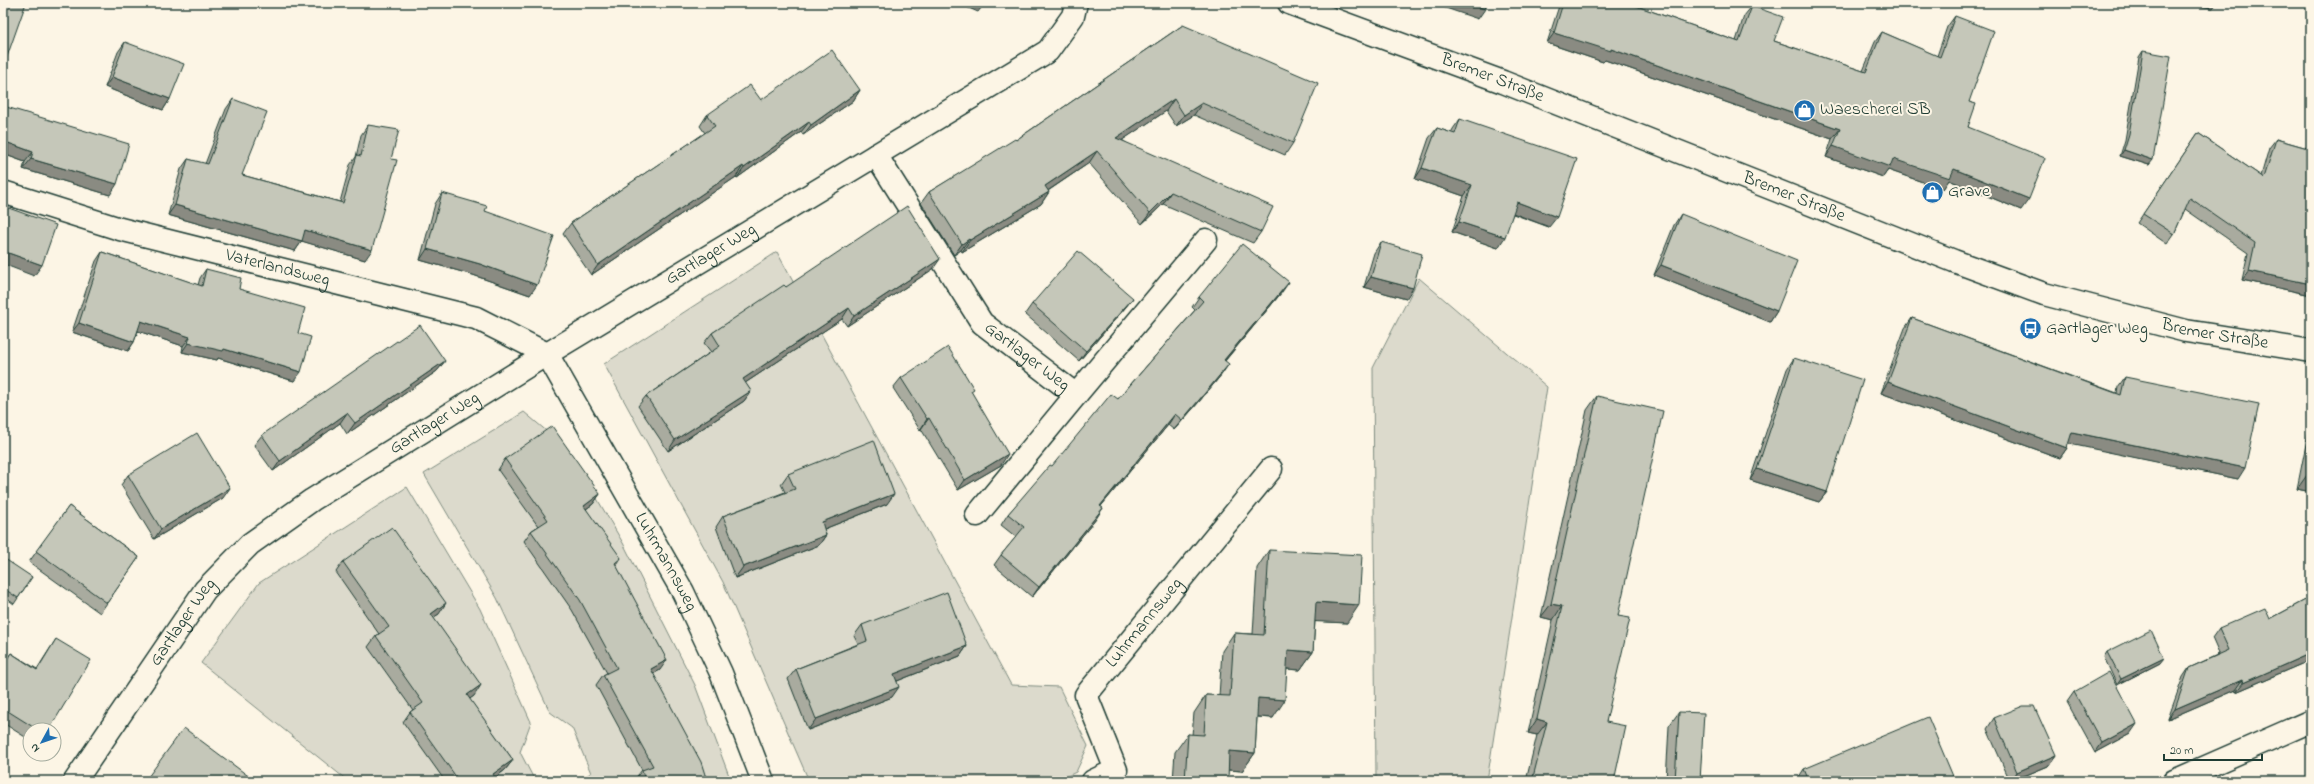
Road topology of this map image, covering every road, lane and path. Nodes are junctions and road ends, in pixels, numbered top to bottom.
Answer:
1 (1076, 3) edge
2 (1289, 3) edge
3 (876, 156) junction
4 (3, 192) edge
5 (1206, 240) dead end
6 (2311, 351) edge
7 (547, 354) junction
8 (1076, 394) junction
9 (1271, 469) dead end
10 (977, 515) dead end
11 (2311, 721) edge
12 (75, 781) edge
13 (762, 781) edge
14 (1093, 781) edge
15 (2174, 781) edge

1 - 3 street, Gartlager Weg
2 - 6 street, Bremer Straße
3 - 7 street, Gartlager Weg
3 - 8 street, Gartlager Weg
4 - 7 street, Vaterlandsweg
5 - 8 street, Gartlager Weg
7 - 12 street, Gartlager Weg
7 - 13 street, Luhrmannsweg
8 - 10 street, Gartlager Weg
9 - 14 street, Luhrmannsweg
11 - 15 street

